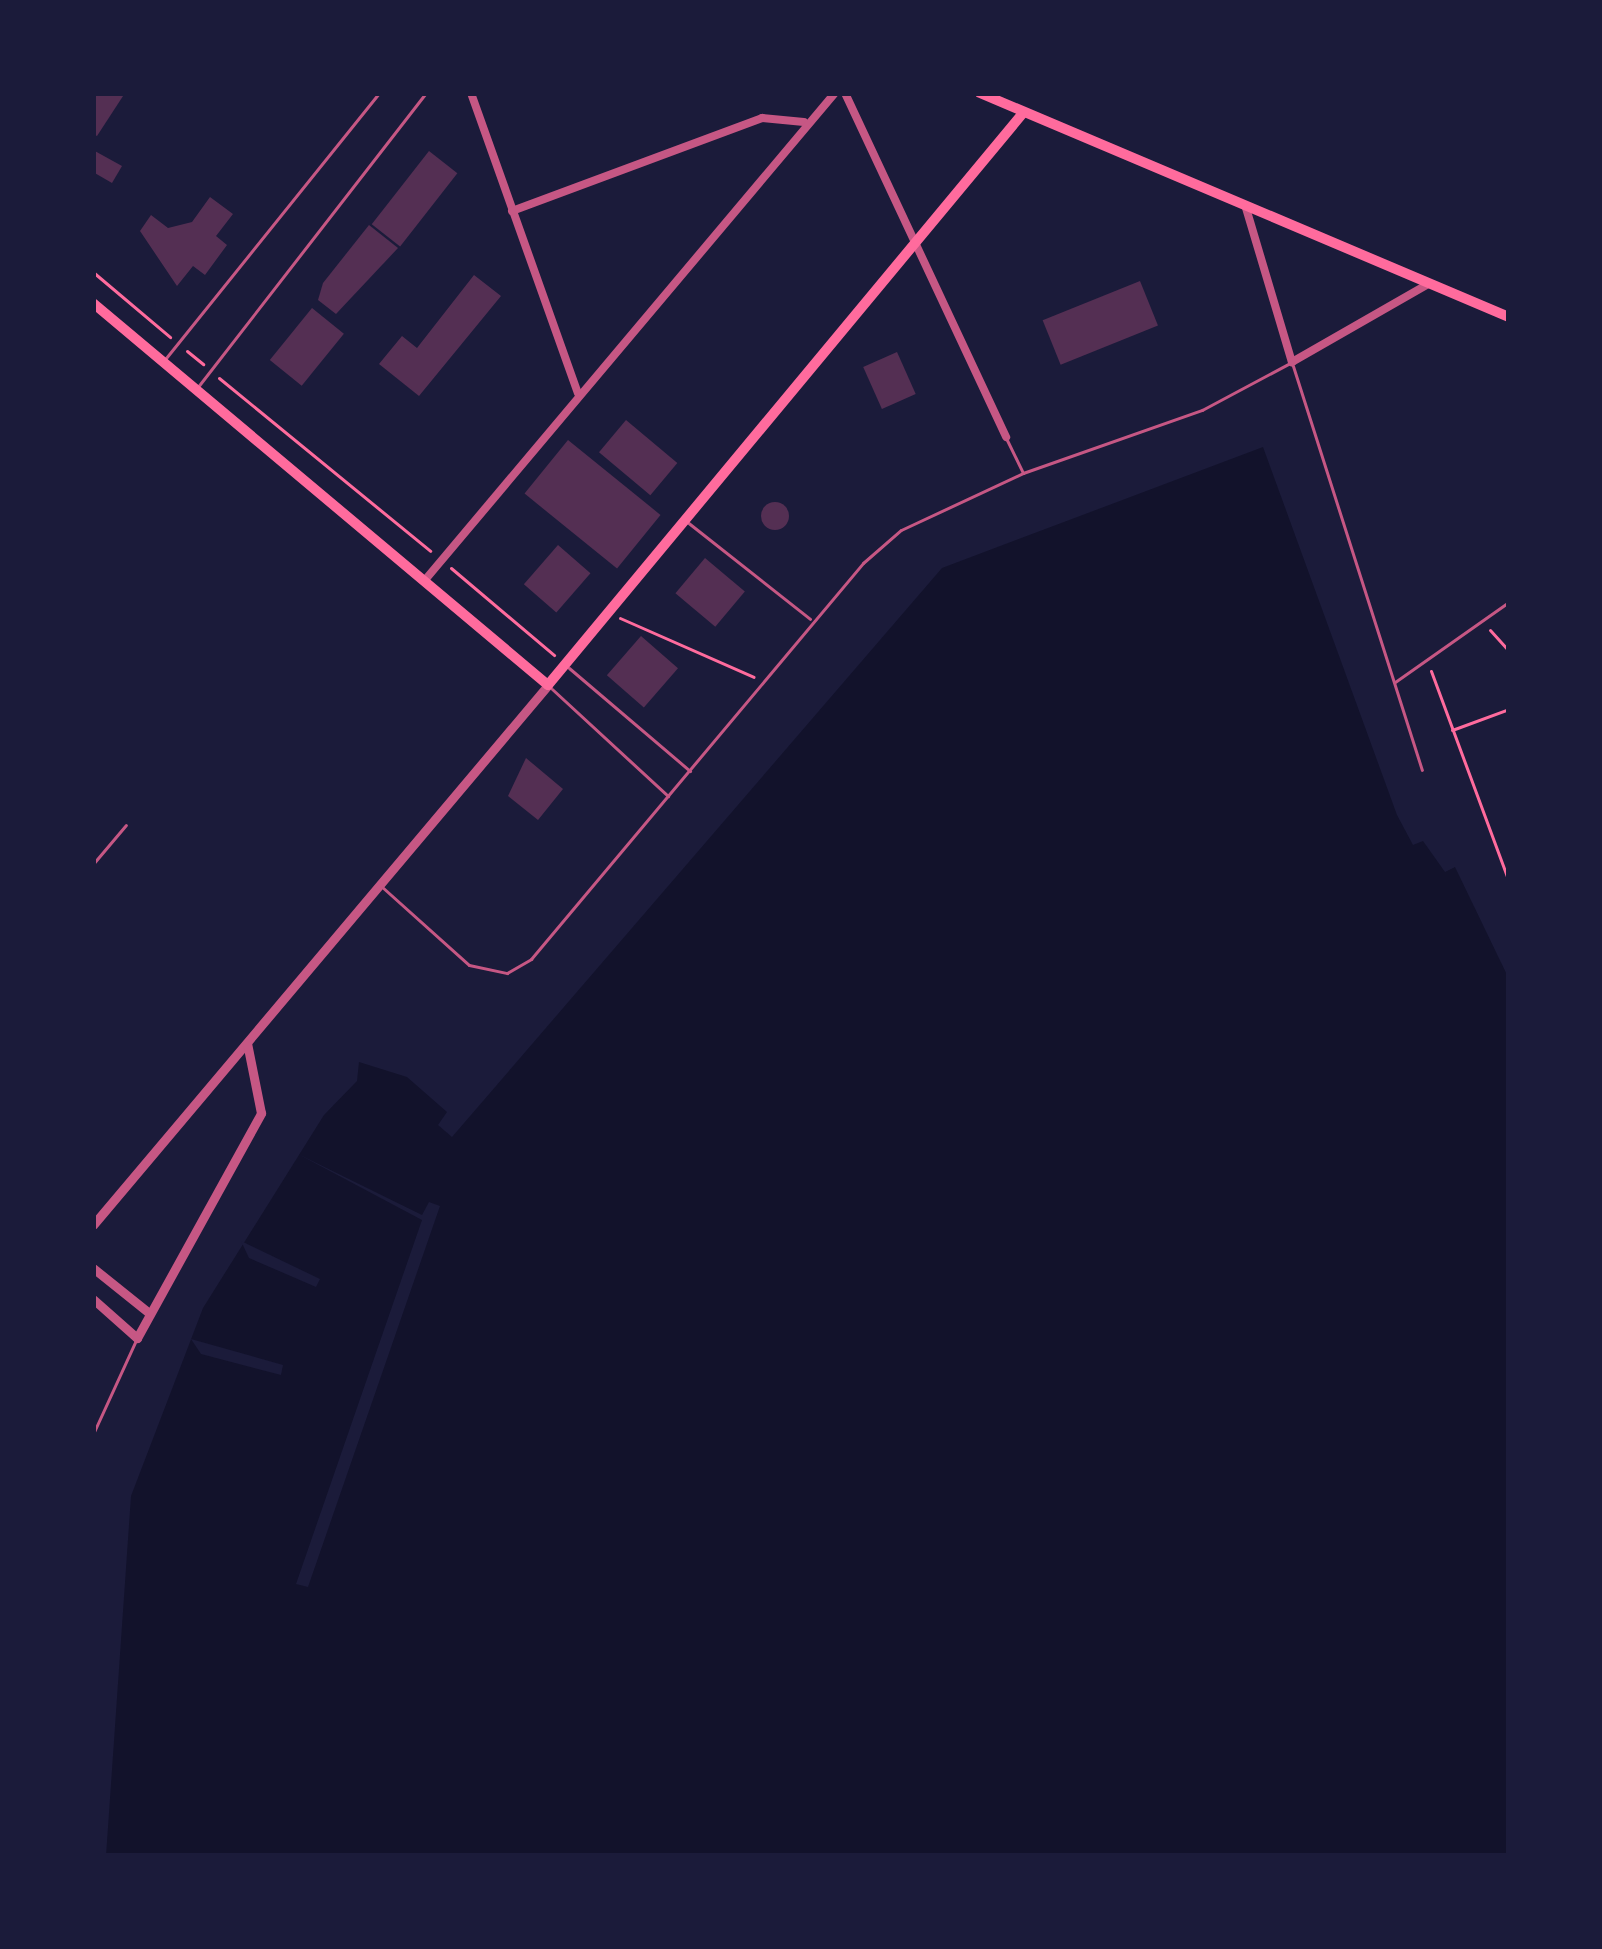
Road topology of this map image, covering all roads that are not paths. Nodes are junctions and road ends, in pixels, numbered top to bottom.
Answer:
1 (380, 93) edge
2 (426, 93) edge
3 (471, 93) edge
4 (835, 93) edge
5 (845, 93) edge
6 (980, 93) edge
7 (1023, 113) junction
8 (804, 122) junction
9 (1246, 208) junction
10 (512, 212) junction
11 (916, 243) junction
12 (1429, 283) junction
13 (93, 303) edge
14 (1509, 317) edge
15 (163, 361) junction
16 (1292, 362) junction
17 (196, 389) junction
18 (578, 395) junction
19 (1006, 437) joint
20 (1023, 473) junction
21 (684, 520) junction
22 (425, 580) junction
23 (1509, 602) edge
24 (812, 621) junction
25 (564, 664) junction
26 (1394, 682) junction
27 (548, 685) junction
28 (1422, 770) dead end
29 (692, 772) junction
30 (670, 798) junction
31 (125, 825) dead end
32 (93, 864) edge
33 (380, 885) junction
34 (247, 1043) junction
35 (93, 1226) edge
36 (93, 1268) edge
37 (93, 1299) edge
38 (149, 1313) junction
39 (137, 1338) junction
40 (93, 1434) edge

1 - 15 lane
2 - 17 lane
3 - 10 street
4 - 8 street
5 - 11 street
6 - 7 main road
7 - 9 main road
7 - 11 main road
8 - 10 street
8 - 18 street
9 - 12 main road
9 - 16 street
10 - 18 street
11 - 19 street
11 - 21 main road
12 - 14 main road
12 - 16 street
13 - 15 main road
15 - 17 main road
16 - 20 lane
16 - 26 lane
17 - 22 main road
18 - 22 street
19 - 20 lane
20 - 24 lane
21 - 24 lane
21 - 25 main road
22 - 27 main road
23 - 26 lane
24 - 29 lane
25 - 27 main road
25 - 29 lane
26 - 28 lane
27 - 30 lane
27 - 33 street
29 - 30 lane
30 - 33 lane
31 - 32 lane
33 - 34 street
34 - 35 street
34 - 38 street
36 - 38 street
37 - 39 street
38 - 39 street
39 - 40 lane

